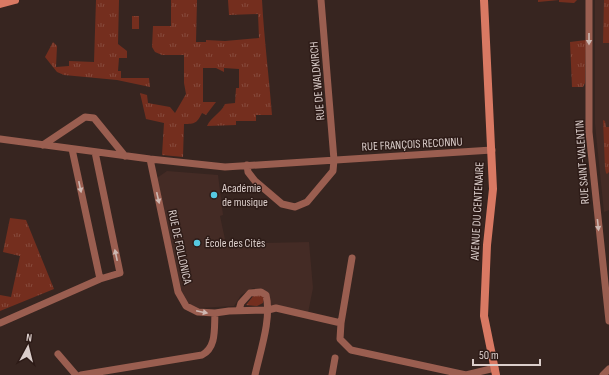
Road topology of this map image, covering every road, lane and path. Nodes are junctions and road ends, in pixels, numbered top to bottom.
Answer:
1 (15, 0) edge
2 (321, 0) edge
3 (484, 0) edge
4 (589, 0) edge
5 (0, 4) edge
6 (0, 139) edge
7 (43, 145) junction
8 (72, 149) junction
9 (492, 150) junction
10 (95, 152) junction
11 (125, 156) junction
12 (150, 159) junction
13 (334, 160) junction
14 (247, 165) junction
15 (352, 258) dead end
16 (100, 280) junction
17 (239, 310) junction
18 (268, 310) junction
19 (215, 313) junction
20 (609, 321) edge
21 (0, 323) edge
22 (341, 323) junction
23 (58, 354) dead end
24 (335, 358) dead end
25 (609, 369) edge
26 (437, 370) junction
27 (496, 372) edge
28 (76, 375) edge
29 (81, 375) edge
30 (255, 375) edge
31 (332, 375) edge
32 (431, 375) edge
33 (466, 375) edge
34 (603, 375) edge

1 - 5 main road
2 - 13 street, RUE DE WALDKIRCH
3 - 9 main road, AVENUE DU CENTENAIRE
4 -> 20 street, RUE SAINT-VALENTIN
6 - 7 street, RUE FRANÇOIS RECONNU
7 - 8 street, RUE FRANÇOIS RECONNU
7 - 11 street
8 - 10 street, RUE FRANÇOIS RECONNU
8 -> 16 street
9 - 13 street, RUE FRANÇOIS RECONNU
9 - 27 main road, AVENUE DU CENTENAIRE
10 - 11 street, RUE FRANÇOIS RECONNU
16 -> 10 street
11 - 12 street, RUE FRANÇOIS RECONNU
12 - 14 street, RUE FRANÇOIS RECONNU
12 -> 19 street, RUE DE FOLLONICA
13 - 14 street, RUE FRANÇOIS RECONNU
13 - 14 street
15 - 22 street
16 - 21 street
17 - 18 street
17 - 18 street
17 - 19 street
18 - 22 street
18 - 30 street
19 - 29 street
22 - 26 street
23 - 28 street
24 - 31 street
25 - 34 street
26 - 32 street
26 - 33 street
27 - 33 street

